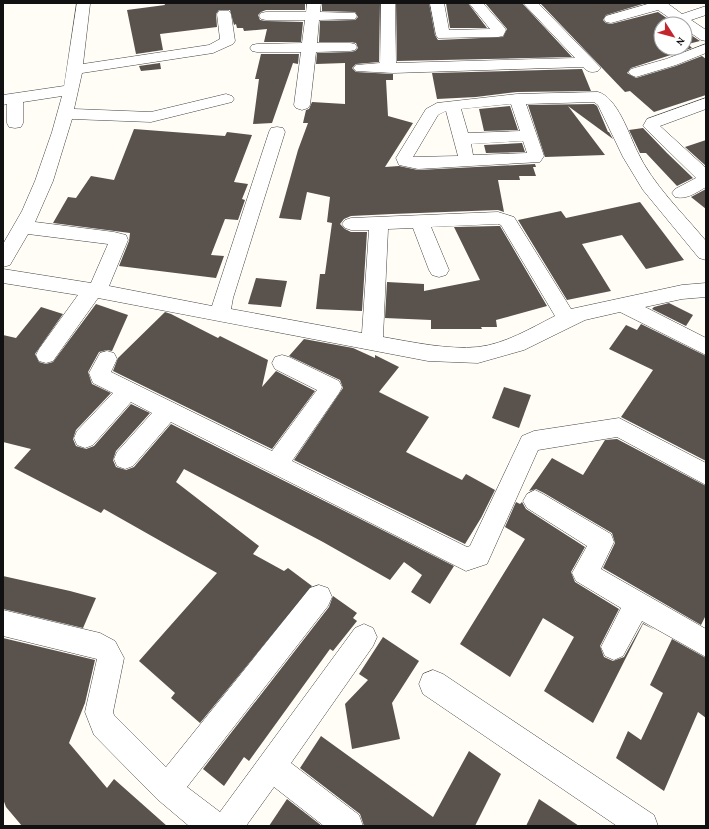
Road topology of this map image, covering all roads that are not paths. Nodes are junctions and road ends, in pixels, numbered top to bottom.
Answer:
1 (80, 3) edge
2 (388, 3) edge
3 (437, 3) edge
4 (476, 3) edge
5 (530, 3) edge
6 (659, 4) edge
7 (313, 10) edge
8 (706, 10) edge
9 (224, 14) dead end
10 (266, 16) dead end
11 (350, 16) dead end
12 (676, 16) edge
13 (689, 16) edge
14 (611, 19) dead end
15 (693, 28) edge
16 (706, 37) edge
17 (309, 47) junction
18 (350, 47) dead end
19 (257, 48) dead end
20 (706, 48) edge
21 (390, 67) junction
22 (361, 68) dead end
23 (74, 70) junction
24 (636, 72) dead end
25 (70, 90) junction
26 (9, 99) edge
27 (226, 99) dead end
28 (517, 99) junction
29 (706, 103) edge
30 (452, 104) junction
31 (302, 105) dead end
32 (64, 114) junction
33 (15, 123) dead end
34 (277, 132) dead end
35 (529, 136) junction
36 (461, 139) junction
37 (467, 161) junction
38 (681, 193) dead end
39 (420, 222) junction
40 (379, 223) junction
41 (351, 224) dead end
42 (22, 227) junction
43 (706, 253) edge
44 (3, 260) edge
45 (439, 270) dead end
46 (3, 276) edge
47 (95, 290) junction
48 (706, 290) edge
49 (621, 304) junction
50 (220, 315) junction
51 (566, 319) junction
52 (372, 342) junction
53 (706, 347) edge
54 (46, 355) dead end
55 (107, 359) dead end
56 (282, 363) dead end
57 (130, 390) junction
58 (168, 410) junction
59 (85, 438) dead end
60 (125, 459) dead end
61 (276, 463) junction
62 (706, 475) edge
63 (536, 501) dead end
64 (319, 596) dead end
65 (637, 603) junction
66 (3, 623) edge
67 (364, 637) dead end
68 (706, 644) edge
69 (614, 648) dead end
70 (433, 684) dead end
71 (272, 766) junction
72 (167, 789) junction
73 (213, 826) edge
74 (228, 826) edge
75 (348, 826) edge
76 (644, 826) edge

1 - 23 street
2 - 21 street
3 - 4 street
5 - 21 street
6 - 12 street
6 - 14 street
7 - 10 street
7 - 11 street
7 - 17 street
8 - 13 street
9 - 23 street
15 - 16 street
17 - 18 street
17 - 19 street
17 - 31 street
20 - 24 street
21 - 22 street
23 - 25 street
25 - 26 street
25 - 32 street
26 - 33 street
27 - 32 street
28 - 30 street
28 - 35 street
28 - 43 street
29 - 38 street
30 - 36 street
30 - 37 street
32 - 42 street
34 - 50 street
35 - 36 street
35 - 37 street
36 - 37 street
39 - 40 street
39 - 45 street
39 - 51 street
40 - 41 street
40 - 52 street
42 - 44 street
42 - 47 street
46 - 47 street
47 - 50 street
47 - 54 street
48 - 49 street
49 - 51 street
49 - 53 street
50 - 52 street
51 - 52 street
55 - 57 street
56 - 61 street
57 - 58 street
57 - 59 street
58 - 60 street
58 - 61 street
61 - 62 street
63 - 65 street
64 - 72 street
65 - 68 street
65 - 69 street
66 - 72 street
67 - 71 street
70 - 76 street
71 - 74 street
71 - 75 street
72 - 73 street

